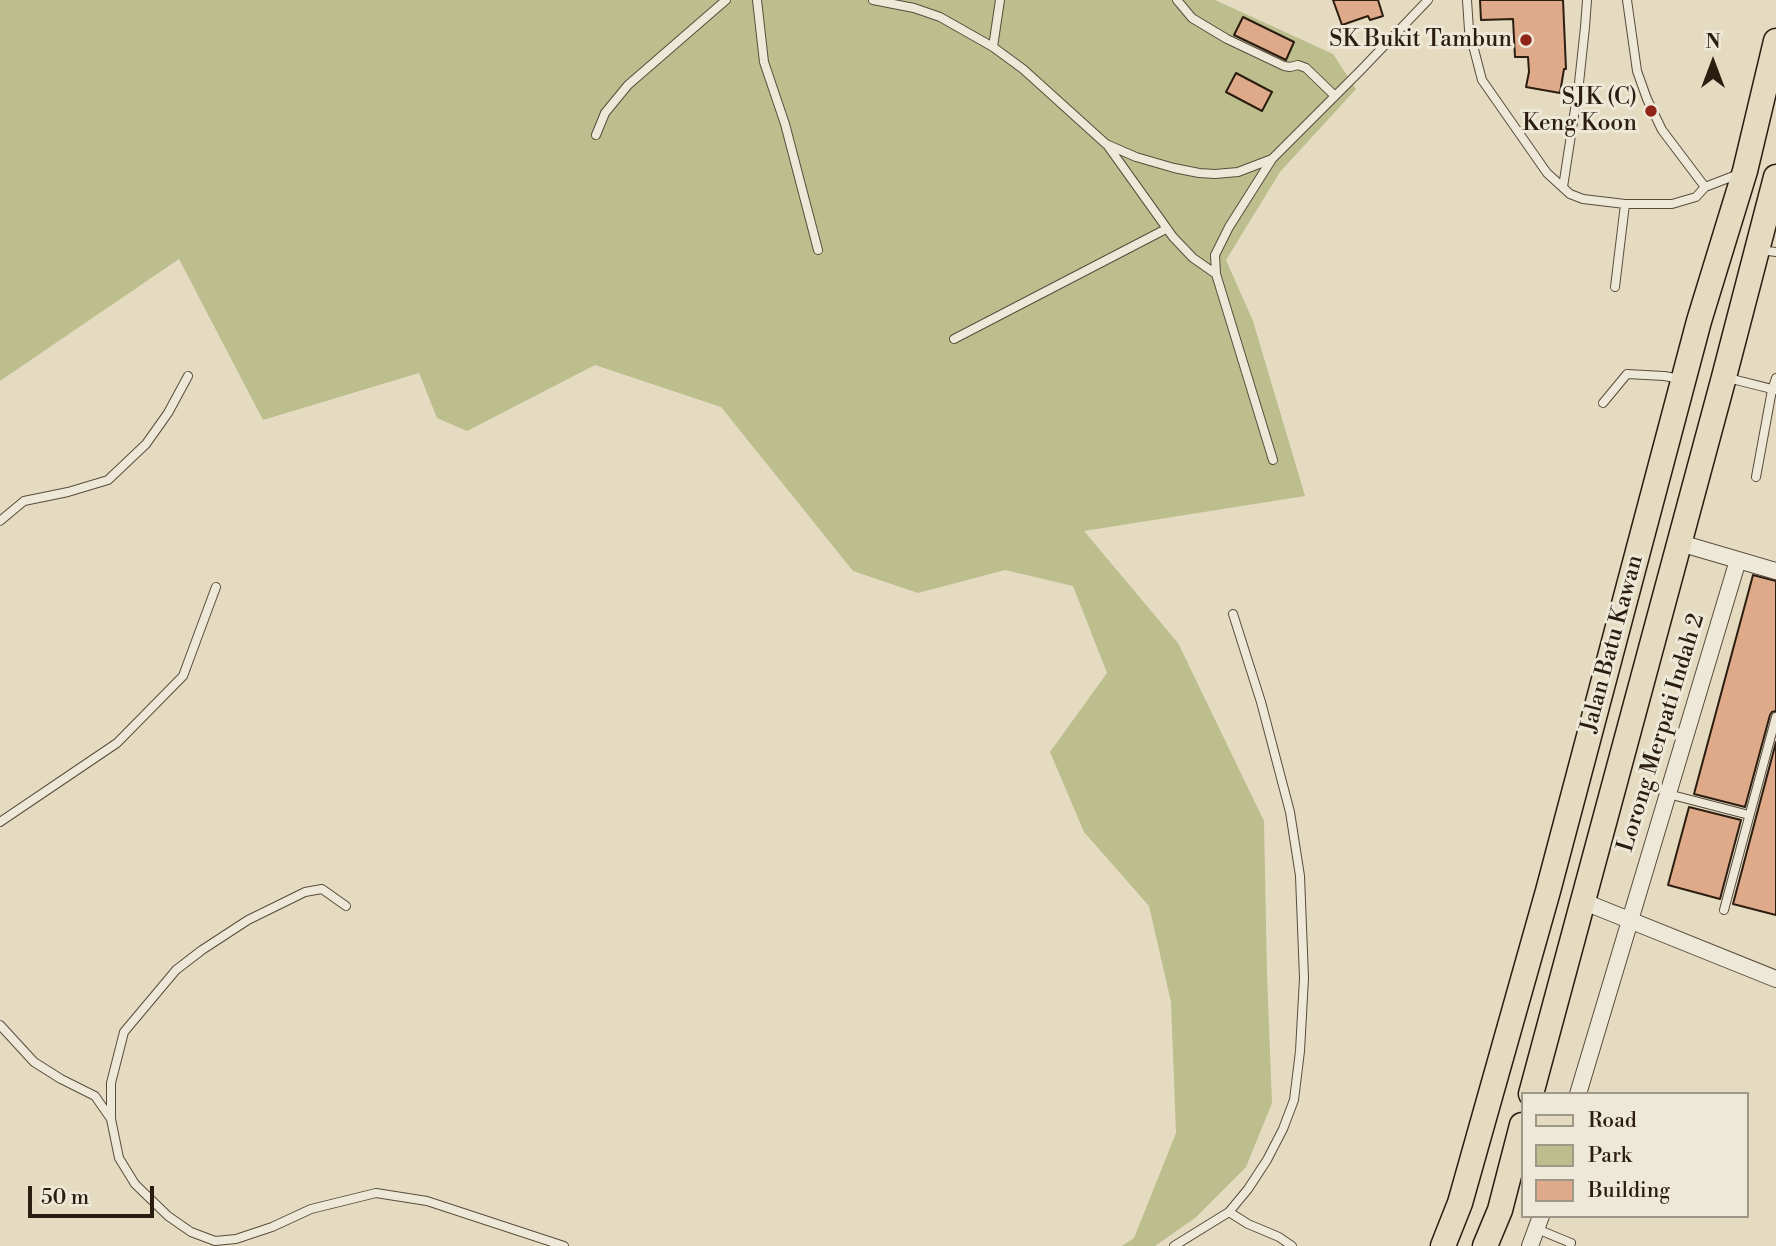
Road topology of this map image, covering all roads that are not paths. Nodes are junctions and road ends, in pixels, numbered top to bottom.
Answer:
1 (726, 0) edge
2 (757, 0) edge
3 (873, 0) edge
4 (1000, 0) edge
5 (1177, 0) edge
6 (1428, 0) edge
7 (1467, 0) edge
8 (1587, 0) edge
9 (1627, 0) edge
10 (1776, 41) edge
11 (993, 47) junction
12 (1335, 96) junction
13 (596, 135) dead end
14 (1106, 144) junction
15 (1272, 159) junction
16 (1745, 171) junction
17 (1776, 177) edge
18 (1563, 187) junction
19 (1706, 187) junction
20 (1625, 204) junction
21 (1770, 227) edge
22 (1166, 229) junction
23 (818, 250) dead end
24 (1767, 251) edge
25 (1216, 274) junction
26 (1615, 287) dead end
27 (954, 339) dead end
28 (188, 376) dead end
29 (1724, 377) junction
30 (1776, 378) edge
31 (1684, 380) junction
32 (1774, 390) edge
33 (1602, 403) dead end
34 (1273, 460) dead end
35 (1756, 477) dead end
36 (0, 521) edge
37 (1680, 543) junction
38 (1738, 560) junction
39 (1776, 570) edge
40 (216, 587) dead end
41 (1233, 614) dead end
42 (1776, 717) edge
43 (1668, 794) junction
44 (1749, 815) junction
45 (0, 822) edge
46 (1582, 901) junction
47 (346, 906) dead end
48 (1724, 910) dead end
49 (1629, 919) junction
50 (1774, 973) edge
51 (0, 1025) edge
52 (1532, 1092) edge
53 (1579, 1092) edge
54 (111, 1119) junction
55 (1520, 1133) edge
56 (1460, 1203) junction
57 (1229, 1212) junction
58 (1539, 1222) edge
59 (564, 1246) edge
60 (1174, 1246) edge
61 (1292, 1246) edge
62 (1443, 1246) edge
63 (1450, 1246) edge
64 (1485, 1246) edge
65 (1530, 1246) edge
66 (1570, 1246) edge

1 - 13 lane
2 - 23 lane
3 - 11 lane
4 - 11 lane
5 - 12 lane
6 - 12 lane
7 - 18 lane
8 - 18 lane
9 - 19 lane
10 - 16 main road, Jalan Batu Kawan
11 - 14 lane
12 - 15 lane
14 - 15 lane
14 - 22 lane
15 - 25 lane
16 - 19 lane
16 - 31 main road, Jalan Batu Kawan
17 - 21 main road, Jalan Batu Kawan
18 - 20 lane
19 - 20 lane
20 - 26 lane
21 - 24 main road, Jalan Batu Kawan
22 - 25 lane
22 - 27 lane
24 - 29 main road, Jalan Batu Kawan
25 - 34 lane
28 - 36 lane
29 - 32 lane
29 - 37 main road, Jalan Batu Kawan
30 - 32 lane
31 - 33 lane
31 - 56 main road, Jalan Batu Kawan
32 - 35 lane
37 - 38 street
37 - 46 main road, Jalan Batu Kawan
38 - 39 street
38 - 43 street, Lorong Merpati Indah 2
40 - 45 lane
41 - 57 lane
42 - 44 lane
43 - 44 lane
43 - 49 street, Lorong Merpati Indah 2
44 - 48 lane
46 - 49 street
46 - 52 main road, Jalan Batu Kawan
47 - 54 lane
49 - 50 street
49 - 53 street, Lorong Merpati Indah 2
51 - 54 lane
54 - 59 lane
55 - 64 main road
56 - 62 main road, Jalan Batu Kawan
56 - 63 main road
57 - 60 lane
57 - 61 lane
58 - 65 street
58 - 66 lane

